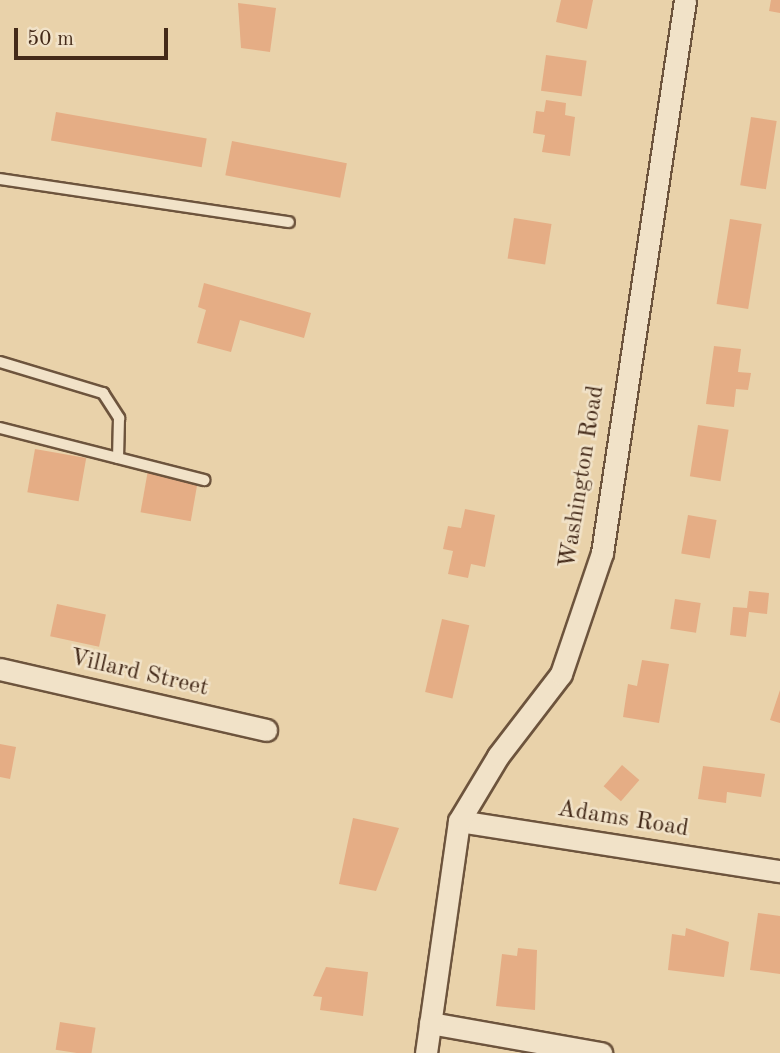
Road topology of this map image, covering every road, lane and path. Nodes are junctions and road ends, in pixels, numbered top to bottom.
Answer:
1 (685, 0) edge
2 (0, 178) edge
3 (289, 222) dead end
4 (0, 362) edge
5 (0, 428) edge
6 (118, 458) junction
7 (204, 480) dead end
8 (0, 669) edge
9 (266, 730) dead end
10 (458, 821) junction
11 (780, 871) edge
12 (430, 1023) junction
13 (426, 1053) edge
14 (601, 1053) edge

1 - 10 street, Washington Road
2 - 3 lane
4 - 6 lane
5 - 6 lane
6 - 7 lane
8 - 9 street, Villard Street
10 - 11 street, Adams Road
10 - 12 street, Washington Road
12 - 13 street, Washington Road
12 - 14 street

